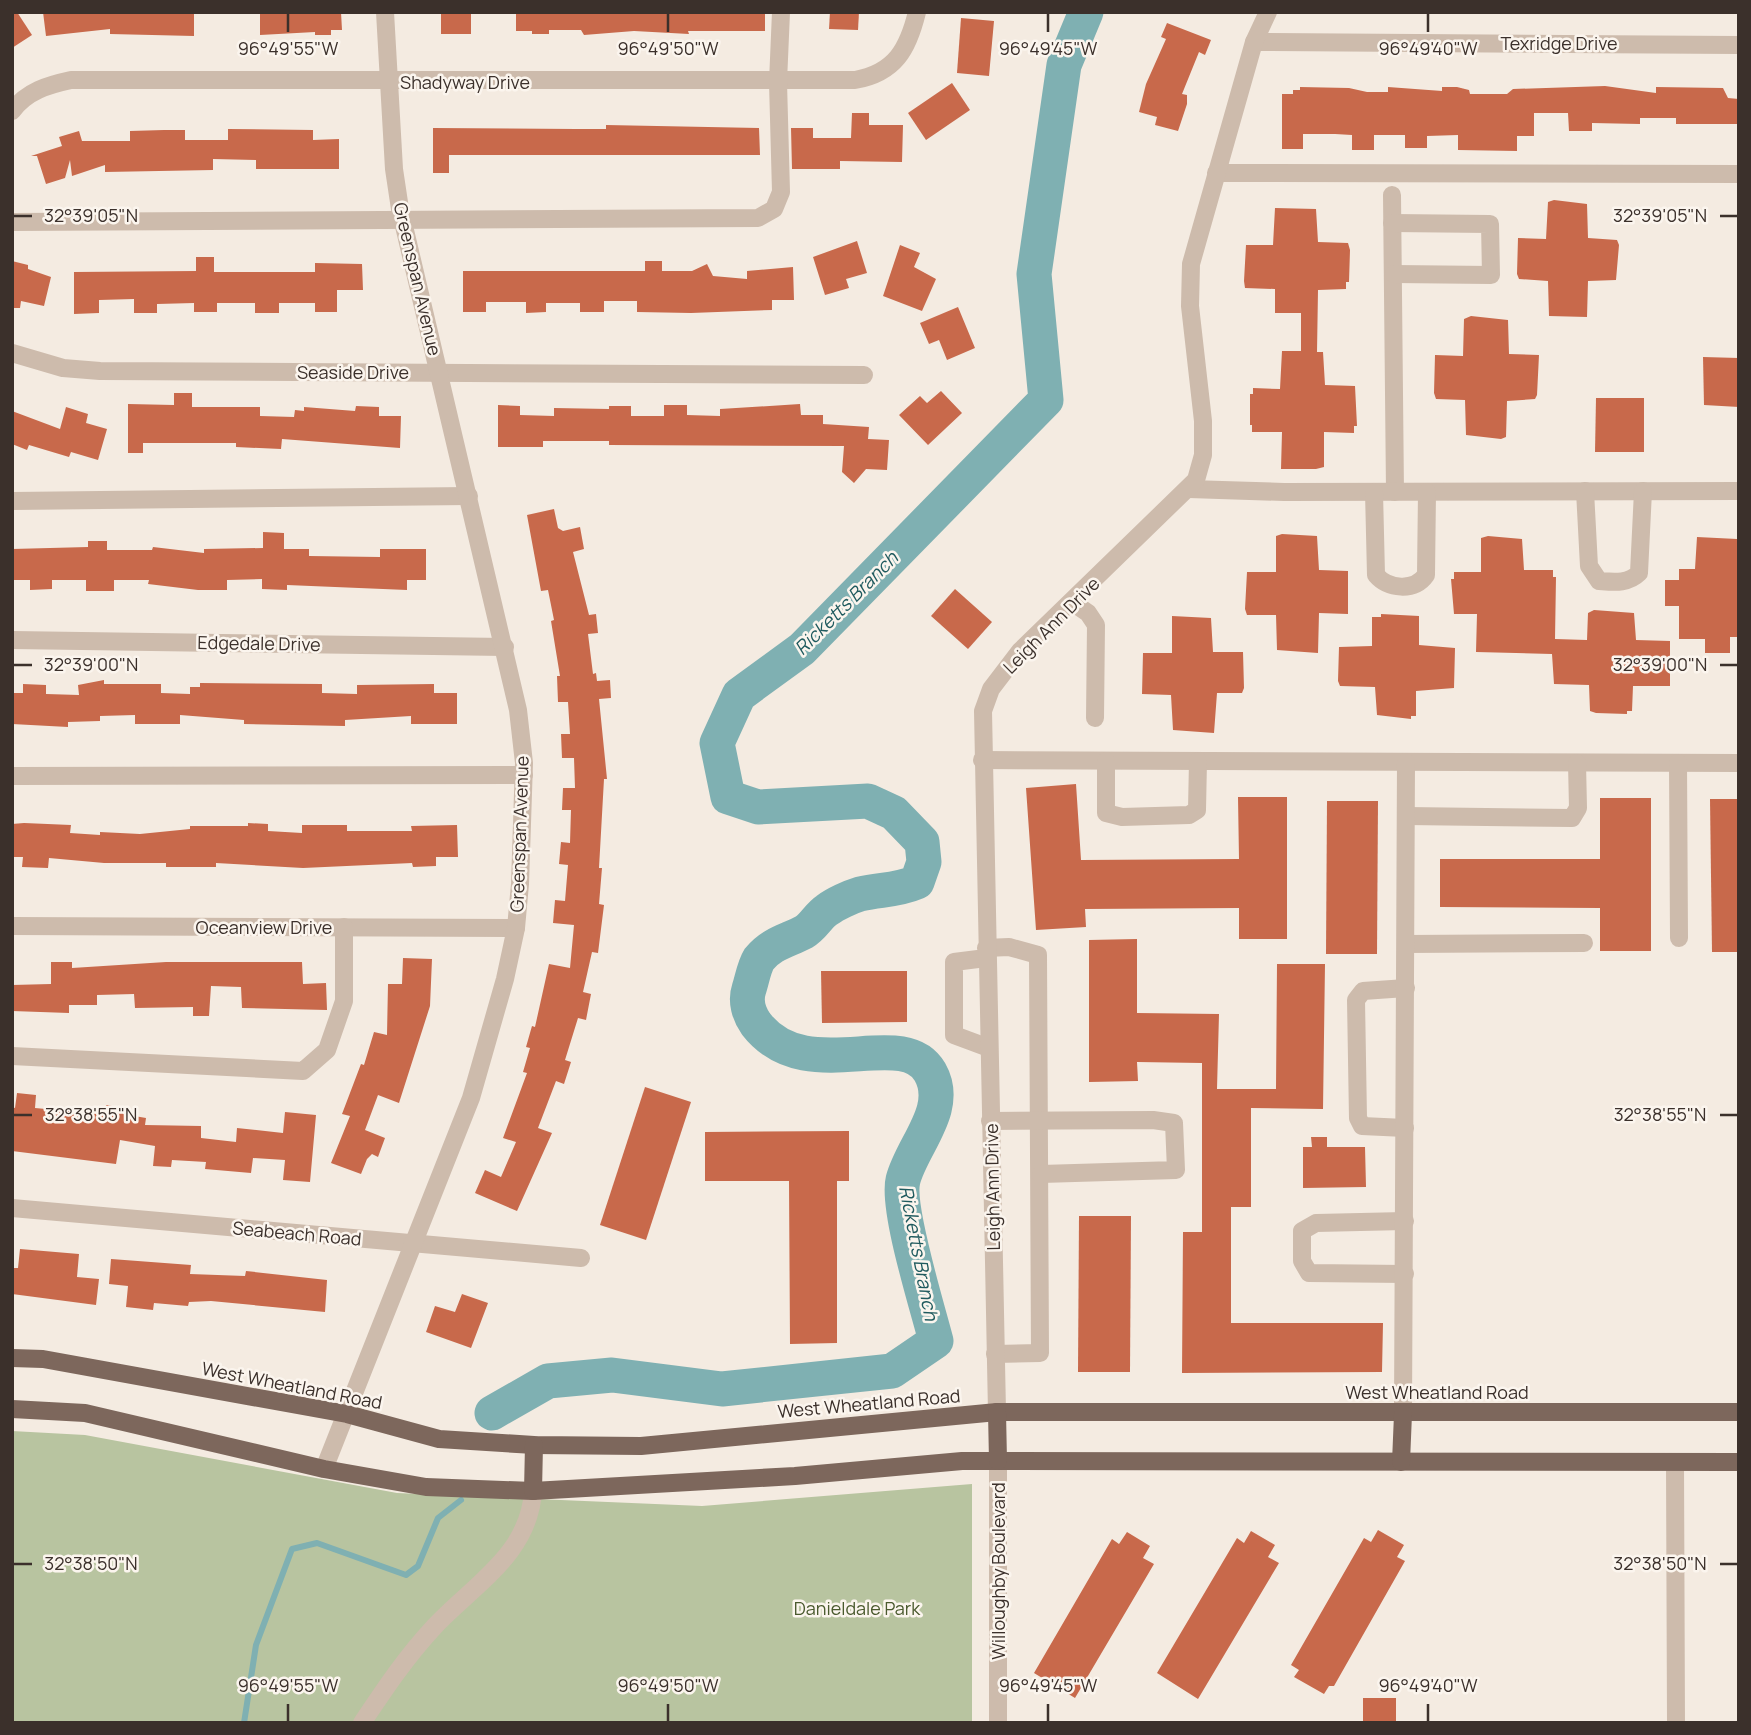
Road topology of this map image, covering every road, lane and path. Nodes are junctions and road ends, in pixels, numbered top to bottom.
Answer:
1 (385, 12) edge
2 (781, 12) edge
3 (917, 12) edge
4 (1268, 12) edge
5 (1254, 42) junction
6 (1739, 45) edge
7 (389, 81) junction
8 (778, 82) junction
9 (12, 111) edge
10 (1216, 173) junction
11 (1739, 174) edge
12 (1392, 195) dead end
13 (403, 221) junction
14 (12, 222) edge
15 (1392, 223) junction
16 (1394, 274) junction
17 (12, 353) edge
18 (439, 373) junction
19 (864, 375) dead end
20 (1189, 489) junction
21 (1585, 491) junction
22 (1643, 491) junction
23 (1739, 491) edge
24 (1374, 492) junction
25 (1395, 492) junction
26 (1427, 492) junction
27 (469, 496) junction
28 (12, 501) edge
29 (1072, 602) junction
30 (12, 640) edge
31 (505, 646) junction
32 (1095, 718) dead end
33 (982, 760) junction
34 (1106, 761) junction
35 (1198, 761) junction
36 (1406, 762) junction
37 (1577, 763) junction
38 (1678, 763) junction
39 (1739, 763) edge
40 (524, 775) junction
41 (12, 776) edge
42 (1406, 816) junction
43 (12, 926) edge
44 (344, 927) junction
45 (516, 928) junction
46 (1679, 938) dead end
47 (1584, 943) dead end
48 (1406, 944) junction
49 (986, 953) junction
50 (1406, 988) junction
51 (989, 1048) junction
52 (12, 1056) edge
53 (1041, 1120) junction
54 (990, 1121) junction
55 (1405, 1128) junction
56 (1041, 1174) junction
57 (12, 1208) edge
58 (1405, 1221) junction
59 (411, 1244) junction
60 (581, 1258) dead end
61 (1405, 1274) junction
62 (995, 1354) junction
63 (12, 1358) edge
64 (12, 1409) edge
65 (997, 1412) junction
66 (1739, 1412) edge
67 (347, 1414) junction
68 (1403, 1414) junction
69 (534, 1445) junction
70 (998, 1461) junction
71 (1402, 1462) junction
72 (1739, 1462) edge
73 (1675, 1463) junction
74 (324, 1469) junction
75 (533, 1491) junction
76 (362, 1723) edge
77 (998, 1723) edge
78 (1676, 1723) edge

1 - 7 street, Greenspan Avenue
2 - 8 street
3 - 8 street, Shadyway Drive
4 - 5 street, Leigh Ann Drive
5 - 6 street, Texridge Drive
5 - 10 street, Leigh Ann Drive
7 - 8 street, Shadyway Drive
7 - 9 street, Shadyway Drive
7 - 13 street, Greenspan Avenue
8 - 13 street
10 - 11 street
10 - 20 street, Leigh Ann Drive
12 - 15 street
13 - 14 street
13 - 18 street, Greenspan Avenue
15 - 16 street
15 - 16 street
16 - 25 street
17 - 18 street, Seaside Drive
18 - 19 street, Seaside Drive
18 - 27 street, Greenspan Avenue
20 - 24 street
20 - 29 street, Leigh Ann Drive
21 - 22 street
21 - 22 street
21 - 26 street
22 - 23 street
24 - 25 street
24 - 26 street
25 - 26 street
27 - 28 street
27 - 31 street, Greenspan Avenue
29 - 32 street
29 - 33 street, Leigh Ann Drive
30 - 31 street, Edgedale Drive
31 - 40 street, Greenspan Avenue
33 - 34 street
33 - 49 street, Leigh Ann Drive
34 - 35 street
34 - 35 street
35 - 36 street
36 - 37 street
36 - 42 street
37 - 38 street
37 - 42 street
38 - 39 street
38 - 46 street
40 - 41 street
40 - 45 street, Greenspan Avenue
42 - 48 street
43 - 44 street, Oceanview Drive
44 - 45 street, Oceanview Drive
44 - 52 street
45 - 59 street, Greenspan Avenue
47 - 48 street
48 - 50 street
49 - 51 street, Leigh Ann Drive
49 - 51 street
49 - 53 street
50 - 55 street
50 - 55 street
51 - 54 street, Leigh Ann Drive
53 - 54 street
53 - 56 street
53 - 56 street
54 - 62 street, Leigh Ann Drive
55 - 58 street
56 - 62 street
57 - 59 street, Seabeach Road
58 - 61 street
58 - 61 street
59 - 60 street, Seabeach Road
59 - 67 street, Greenspan Avenue
61 - 68 street
62 - 65 street, Leigh Ann Drive
63 - 67 main road, West Wheatland Road
64 - 74 main road
65 - 68 main road, West Wheatland Road
65 - 69 main road, West Wheatland Road
65 - 70 main road
66 - 68 main road, West Wheatland Road
67 - 69 main road, West Wheatland Road
67 - 74 street, Greenspan Avenue
68 - 71 main road
69 - 75 main road
70 - 71 main road
70 - 75 main road
70 - 77 street, Willoughby Boulevard
71 - 73 main road
72 - 73 main road
73 - 78 street
74 - 75 main road
75 - 76 street

